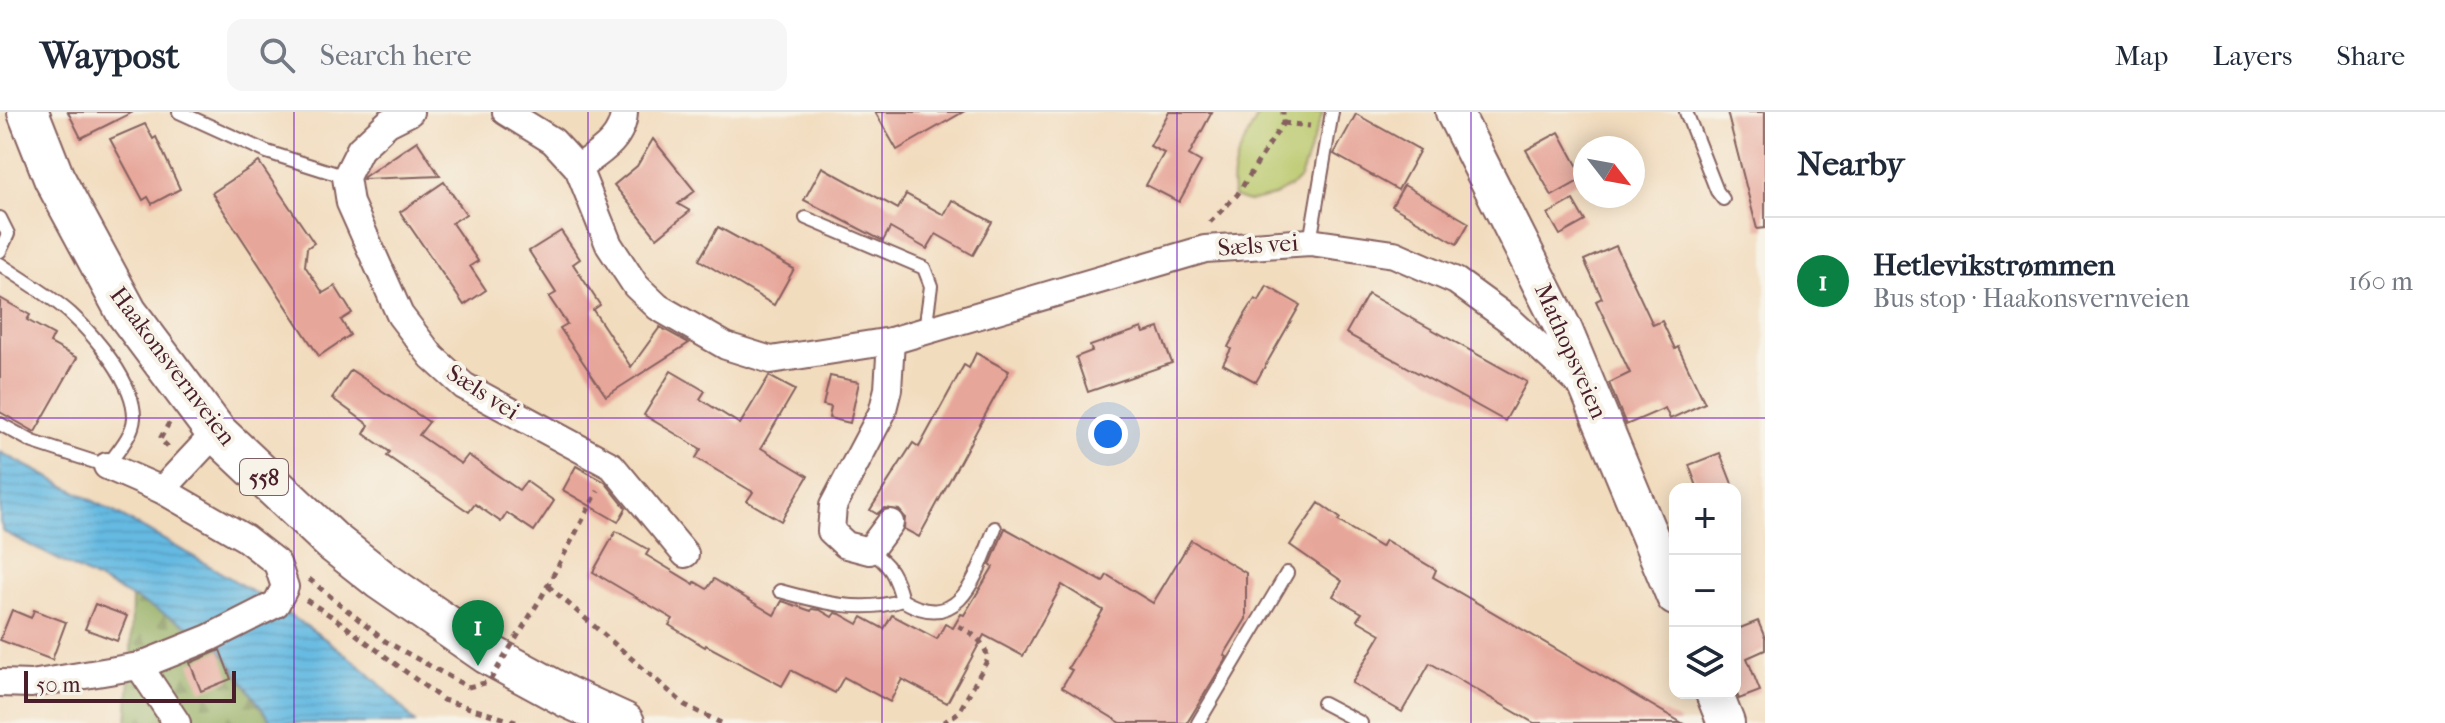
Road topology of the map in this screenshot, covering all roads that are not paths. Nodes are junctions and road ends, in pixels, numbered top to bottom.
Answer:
1 (28, 112) edge
2 (179, 112) edge
3 (410, 112) edge
4 (506, 112) edge
5 (624, 112) edge
6 (1332, 112) edge
7 (1454, 112) edge
8 (1686, 112) edge
9 (578, 168) junction
10 (346, 177) junction
11 (1723, 199) dead end
12 (0, 218) edge
13 (806, 218) dead end
14 (1310, 242) junction
15 (0, 251) edge
16 (0, 264) edge
17 (925, 330) junction
18 (891, 341) junction
19 (1589, 393) junction
20 (0, 424) edge
21 (216, 432) junction
22 (107, 466) junction
23 (162, 490) junction
24 (890, 523) dead end
25 (995, 528) dead end
26 (869, 551) junction
27 (685, 554) dead end
28 (1287, 573) dead end
29 (1669, 582) edge
30 (780, 591) dead end
31 (902, 600) junction
32 (139, 666) junction
33 (0, 683) edge
34 (1716, 699) edge
35 (1323, 703) dead end
36 (177, 723) edge
37 (624, 723) edge
38 (1198, 723) edge
39 (1361, 723) edge
40 (1726, 723) edge

1 - 21 main road, Haakonsvernveien / 558
2 - 10 lane
3 - 10 street
4 - 9 street, Sæls vei
5 - 9 street
6 - 14 lane
7 - 19 main road, Mathopsveien
8 - 11 lane
9 - 18 street, Sæls vei
10 - 27 street, Sæls vei
12 - 15 lane
13 - 17 lane
14 - 17 street, Sæls vei
14 - 19 street, Sæls vei
16 - 22 lane
17 - 18 street, Sæls vei
18 - 26 street
19 - 29 main road, Mathopsveien
20 - 22 lane
21 - 23 street
21 - 37 main road, Haakonsvernveien / 558
22 - 23 street
23 - 32 street
24 - 26 street
25 - 31 lane
26 - 31 lane
28 - 38 lane
30 - 31 lane
32 - 33 street
32 - 36 street
34 - 40 main road
35 - 39 lane

